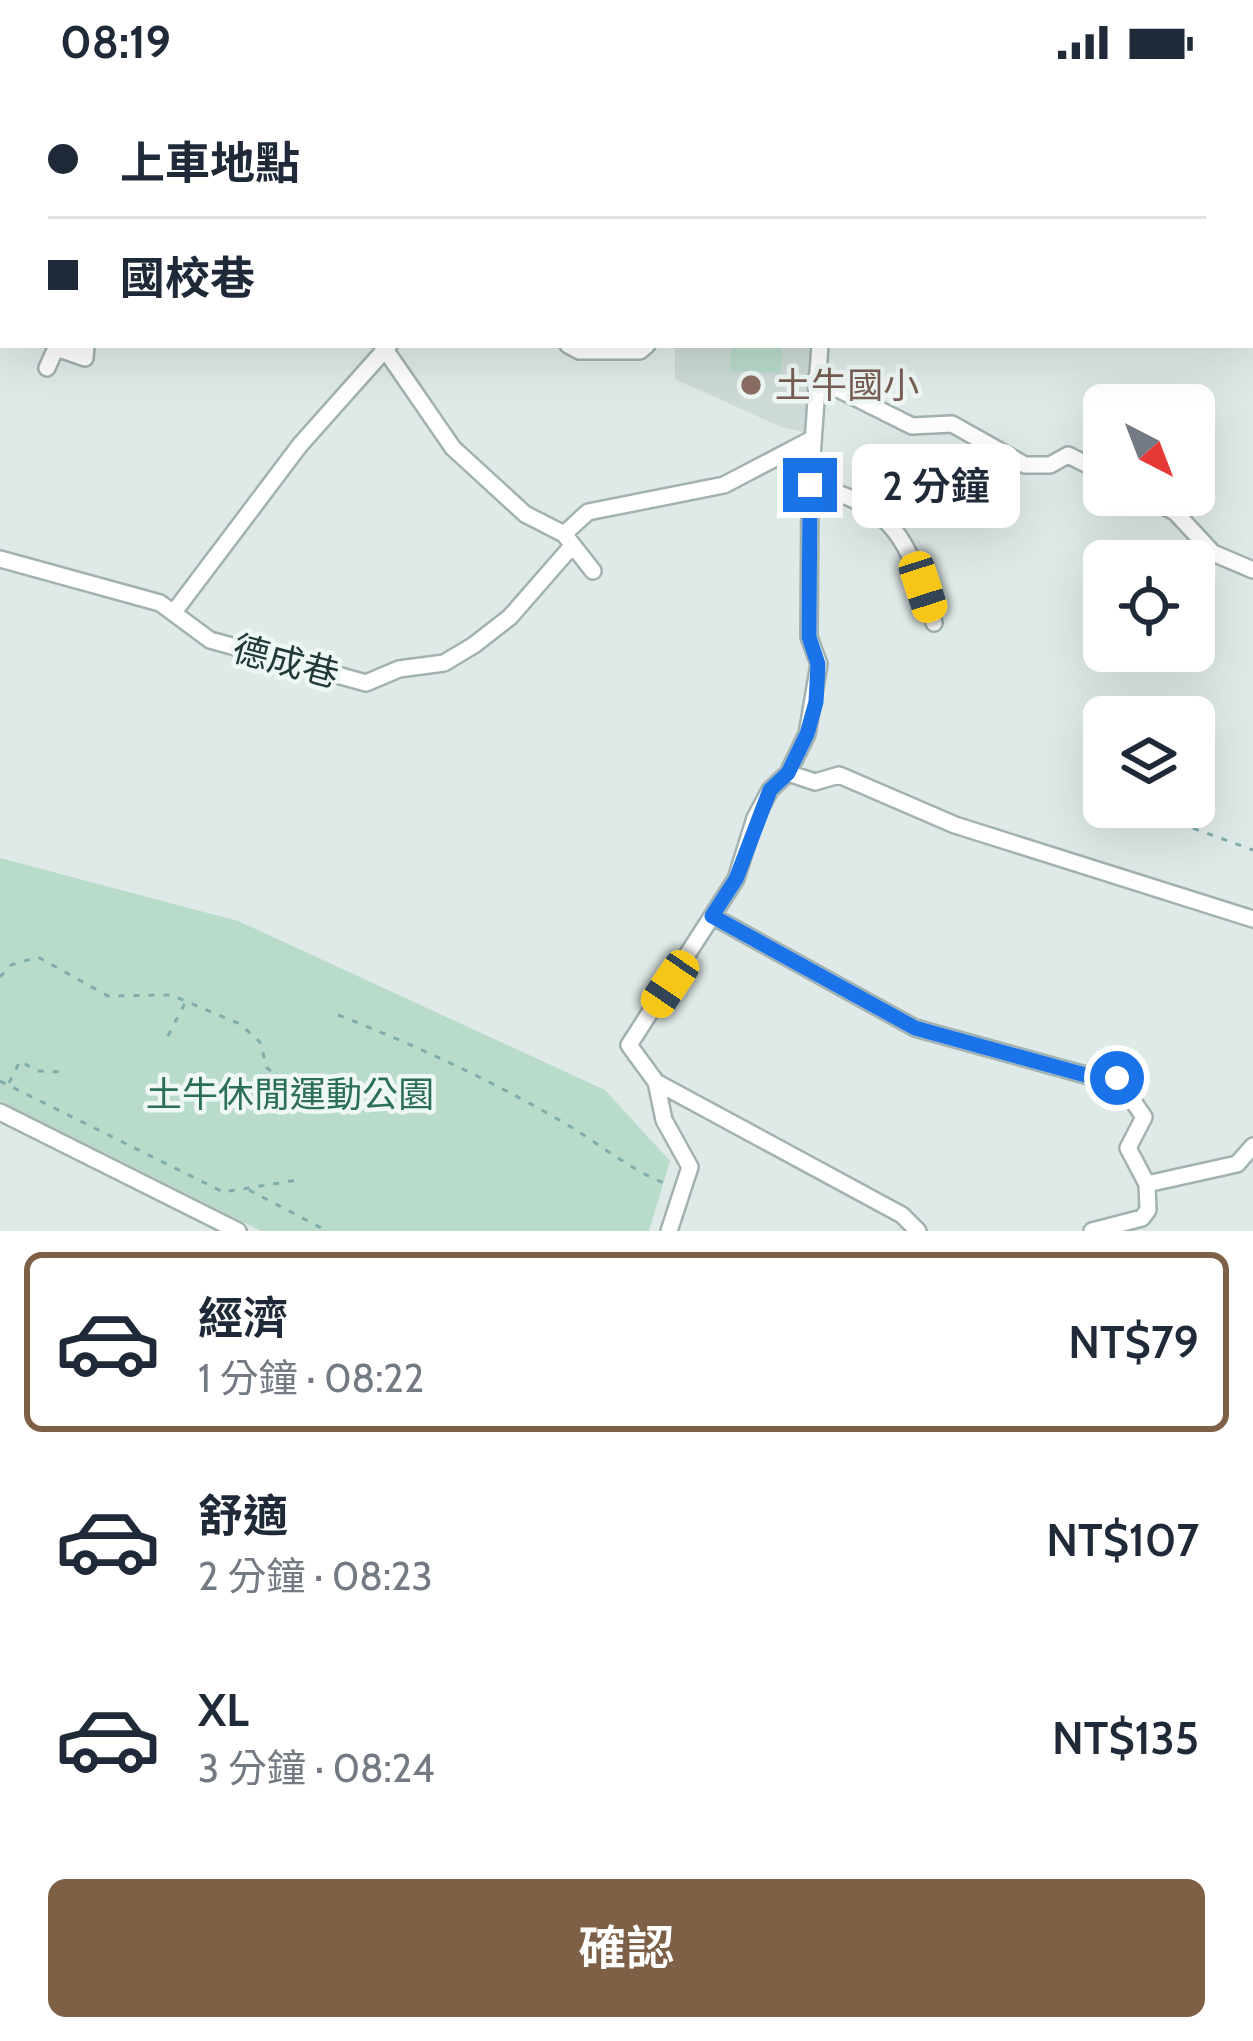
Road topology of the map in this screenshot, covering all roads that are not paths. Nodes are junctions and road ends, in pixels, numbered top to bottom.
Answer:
1 (56, 348) edge
2 (56, 348) edge
3 (86, 348) edge
4 (384, 348) edge
5 (387, 348) edge
6 (569, 348) edge
7 (644, 348) edge
8 (820, 348) edge
9 (47, 368) dead end
10 (816, 378) junction
11 (811, 440) junction
12 (1083, 462) edge
13 (810, 485) junction
14 (1179, 516) edge
15 (568, 540) junction
16 (0, 559) edge
17 (1253, 569) edge
18 (593, 571) dead end
19 (175, 612) junction
20 (934, 623) dead end
21 (788, 773) junction
22 (712, 916) junction
23 (1253, 919) edge
24 (656, 1082) junction
25 (0, 1112) edge
26 (1253, 1146) edge
27 (1147, 1184) junction
28 (238, 1231) edge
29 (669, 1231) edge
30 (918, 1231) edge
31 (1092, 1231) edge

1 - 3 street
2 - 9 street
4 - 19 street
5 - 15 street
6 - 7 street
8 - 10 street
10 - 11 street
10 - 12 street
11 - 13 street
11 - 15 street, 德成巷
13 - 20 street
13 - 21 street
14 - 17 street
15 - 18 street
15 - 19 street, 德成巷
16 - 19 street, 德成巷
21 - 22 street
21 - 23 street
22 - 24 street
22 - 27 street
24 - 29 street
24 - 30 street
25 - 28 street
26 - 27 street
27 - 31 street

